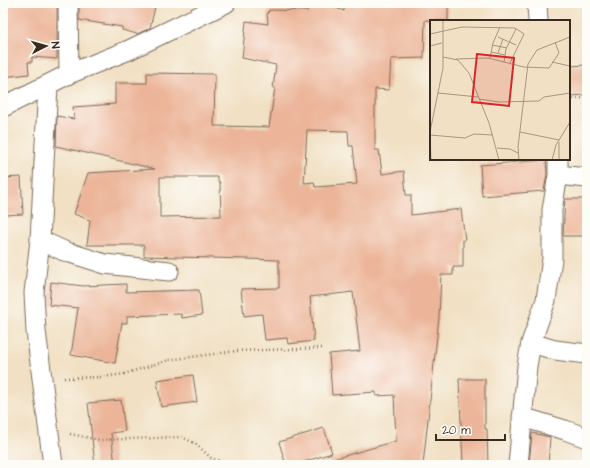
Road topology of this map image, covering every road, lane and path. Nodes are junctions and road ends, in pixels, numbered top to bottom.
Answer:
1 (68, 3) edge
2 (226, 3) edge
3 (537, 3) edge
4 (538, 20) edge
5 (69, 74) junction
6 (48, 85) junction
7 (587, 98) edge
8 (570, 99) edge
9 (3, 107) edge
10 (558, 167) edge
11 (587, 178) edge
12 (40, 240) junction
13 (169, 271) dead end
14 (531, 343) junction
15 (324, 348) dead end
16 (587, 354) edge
17 (42, 375) junction
18 (522, 417) junction
19 (47, 421) junction
20 (587, 438) edge
21 (53, 465) edge
22 (236, 465) edge
23 (239, 465) edge
24 (518, 465) edge

1 - 5 street
2 - 5 street
3 - 4 street
5 - 6 street
6 - 9 street
6 - 12 street
7 - 8 path
10 - 11 street
10 - 14 street
12 - 13 street
12 - 17 street
14 - 16 street
14 - 18 street
15 - 17 path
17 - 19 street
18 - 20 street
18 - 24 street
19 - 21 street
19 - 22 path
22 - 23 path

